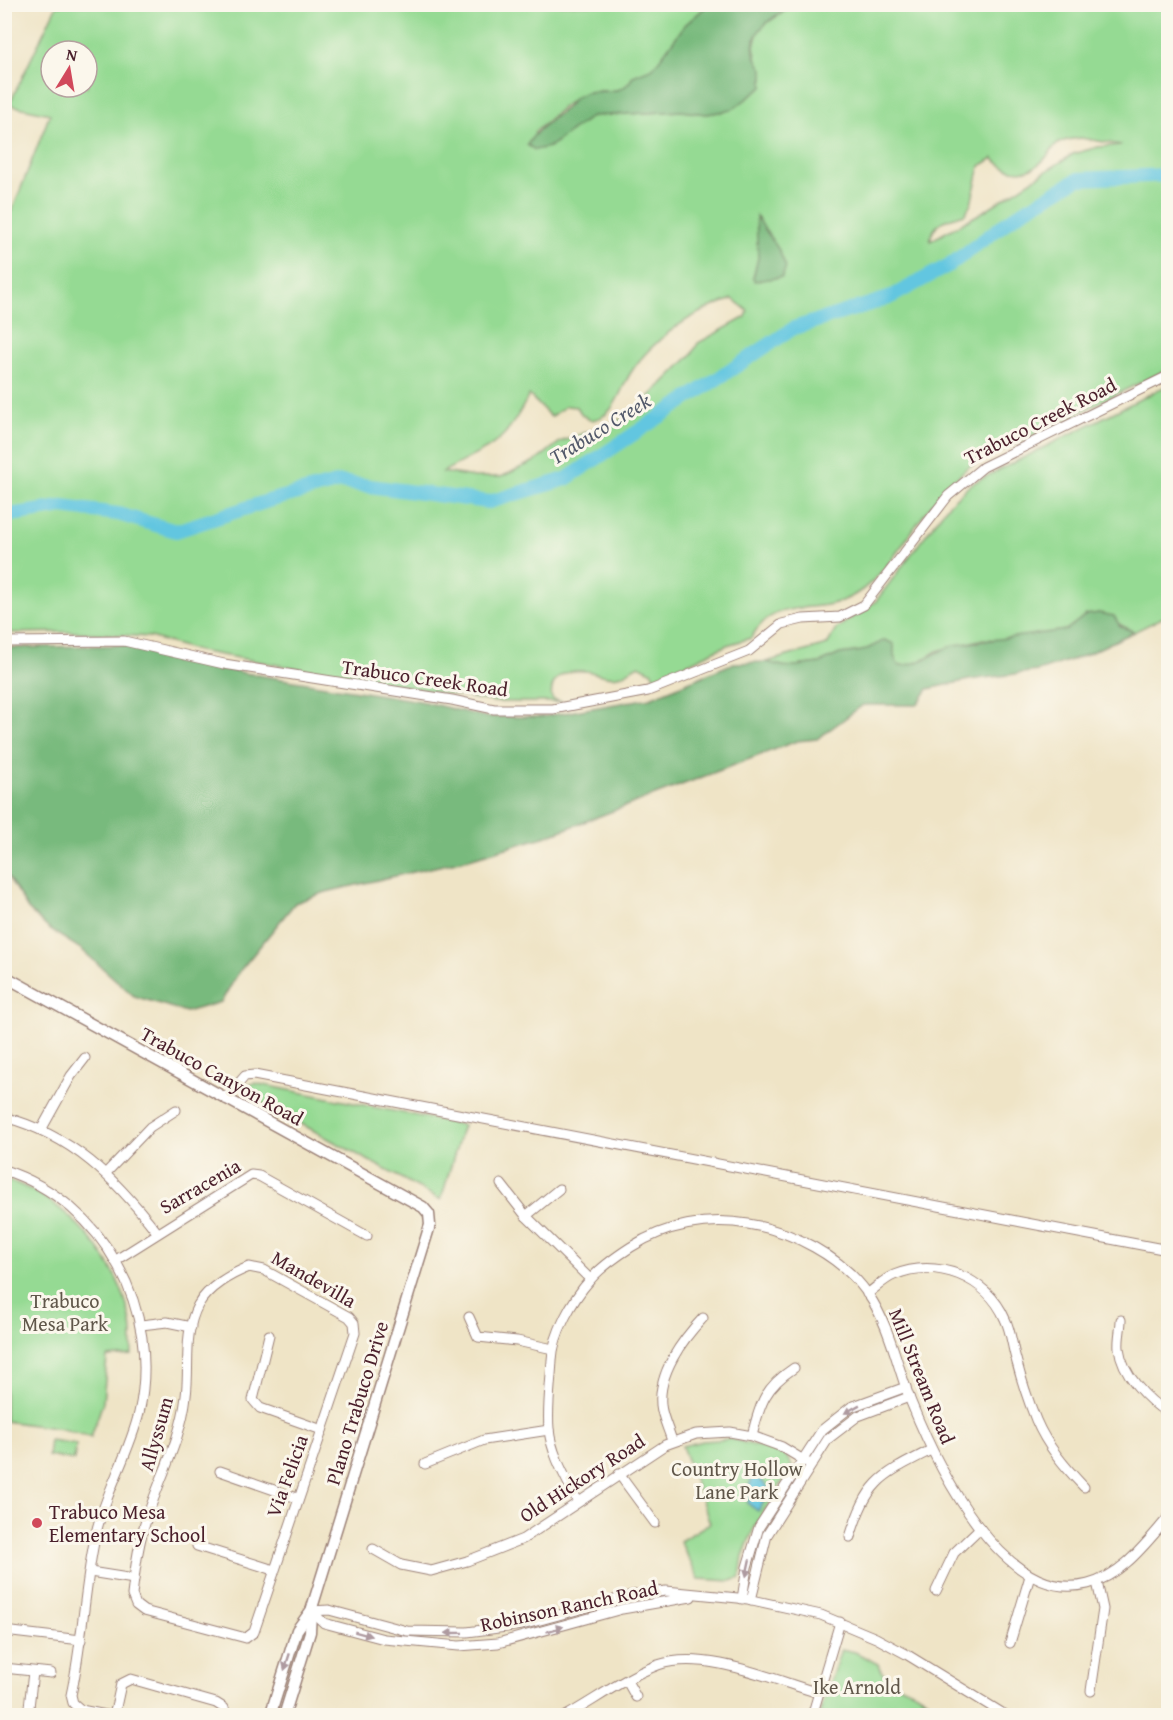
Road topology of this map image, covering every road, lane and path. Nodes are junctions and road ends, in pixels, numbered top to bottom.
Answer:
1 (1168, 376) edge
2 (4, 642) edge
3 (4, 976) edge
4 (85, 1058) dead end
5 (225, 1099) junction
6 (176, 1110) dead end
7 (4, 1118) edge
8 (40, 1130) junction
9 (4, 1170) edge
10 (106, 1173) junction
11 (501, 1184) dead end
12 (559, 1188) dead end
13 (423, 1208) joint
14 (526, 1216) junction
15 (157, 1232) junction
16 (367, 1236) dead end
17 (1168, 1250) edge
18 (116, 1260) junction
19 (256, 1267) joint
20 (590, 1279) junction
21 (867, 1294) junction
22 (469, 1317) dead end
23 (703, 1318) dead end
24 (1121, 1320) dead end
25 (354, 1323) joint
26 (141, 1325) junction
27 (191, 1327) junction
28 (269, 1335) dead end
29 (553, 1349) junction
30 (794, 1368) dead end
31 (906, 1387) junction
32 (909, 1397) junction
33 (1168, 1413) edge
34 (322, 1430) junction
35 (549, 1430) junction
36 (752, 1436) junction
37 (672, 1442) junction
38 (931, 1450) junction
39 (807, 1461) junction
40 (425, 1464) dead end
41 (220, 1471) dead end
42 (619, 1474) junction
43 (1084, 1487) dead end
44 (297, 1498) junction
45 (578, 1502) junction
46 (1168, 1518) edge
47 (655, 1523) dead end
48 (980, 1528) junction
49 (850, 1537) dead end
50 (197, 1546) dead end
51 (373, 1549) dead end
52 (274, 1570) junction
53 (90, 1572) junction
54 (1030, 1576) junction
55 (134, 1578) junction
56 (1097, 1581) junction
57 (936, 1591) dead end
58 (696, 1595) junction
59 (747, 1599) junction
60 (136, 1605) joint
61 (311, 1611) junction
62 (840, 1622) junction
63 (4, 1631) edge
64 (81, 1640) junction
65 (1010, 1643) dead end
66 (4, 1668) edge
67 (33, 1672) junction
68 (51, 1674) dead end
69 (627, 1681) junction
70 (1090, 1691) dead end
71 (819, 1693) junction
72 (636, 1697) dead end
73 (225, 1712) edge
74 (28, 1716) edge
75 (113, 1716) edge
76 (270, 1716) edge
77 (284, 1716) edge
78 (566, 1716) edge
79 (812, 1716) edge
80 (1007, 1716) edge

1 - 2 street, Trabuco Creek Road
3 - 5 main road, Trabuco Canyon Road
4 - 8 street
5 - 13 main road, Trabuco Canyon Road
5 - 17 street
6 - 10 street
7 - 8 street
8 - 10 street
9 - 18 street
10 - 15 street
11 - 14 street
12 - 14 street
13 - 61 main road, Plano Trabuco Drive
14 - 20 street
15 - 16 street, Sarracenia
15 - 18 street, Sarracenia
18 - 26 street
19 - 25 street, Mandevilla
19 - 27 street, Allyssum
20 - 21 street, Mill Stream Road
20 - 29 street, Mill Stream Road
21 - 31 street, Mill Stream Road
21 - 43 street
22 - 29 street
23 - 37 street
24 - 33 street
25 - 34 street, Via Felicia
26 - 27 street
26 - 53 street
27 - 55 street, Allyssum
28 - 34 street
29 - 35 street, Mill Stream Road
30 - 36 street
31 - 32 street, Mill Stream Road
31 -> 39 street
32 - 38 street, Mill Stream Road
32 - 39 street
34 - 44 street, Via Felicia
35 - 40 street
35 - 45 street, Mill Stream Road
36 - 37 street, Old Hickory Road
36 - 39 street, Old Hickory Road
37 - 42 street, Old Hickory Road
38 - 48 street, Mill Stream Road
38 - 49 street
39 - 59 street
41 - 44 street
42 - 45 street, Old Hickory Road
42 - 47 street
44 - 52 street, Via Felicia
45 - 51 street, Old Hickory Road
46 - 56 street, Mill Stream Road
48 - 54 street, Mill Stream Road
48 - 57 street
50 - 52 street
52 - 60 street, Via Felicia
53 - 55 street
53 - 64 street
54 - 56 street, Mill Stream Road
54 - 65 street
55 - 60 street, Allyssum
56 - 70 street
58 - 59 street, Robinson Ranch Road
58 -> 61 street, Robinson Ranch Road
61 -> 58 street, Robinson Ranch Road
59 - 62 street, Robinson Ranch Road
61 -> 76 main road, Plano Trabuco Drive
61 - 77 main road, Plano Trabuco Drive
62 - 71 street
62 - 80 street, Robinson Ranch Road
63 - 64 street
64 - 75 street
66 - 67 street
67 - 68 street
67 - 74 street
69 - 71 street
69 - 72 street
69 - 78 street
71 - 79 street
73 - 75 street

